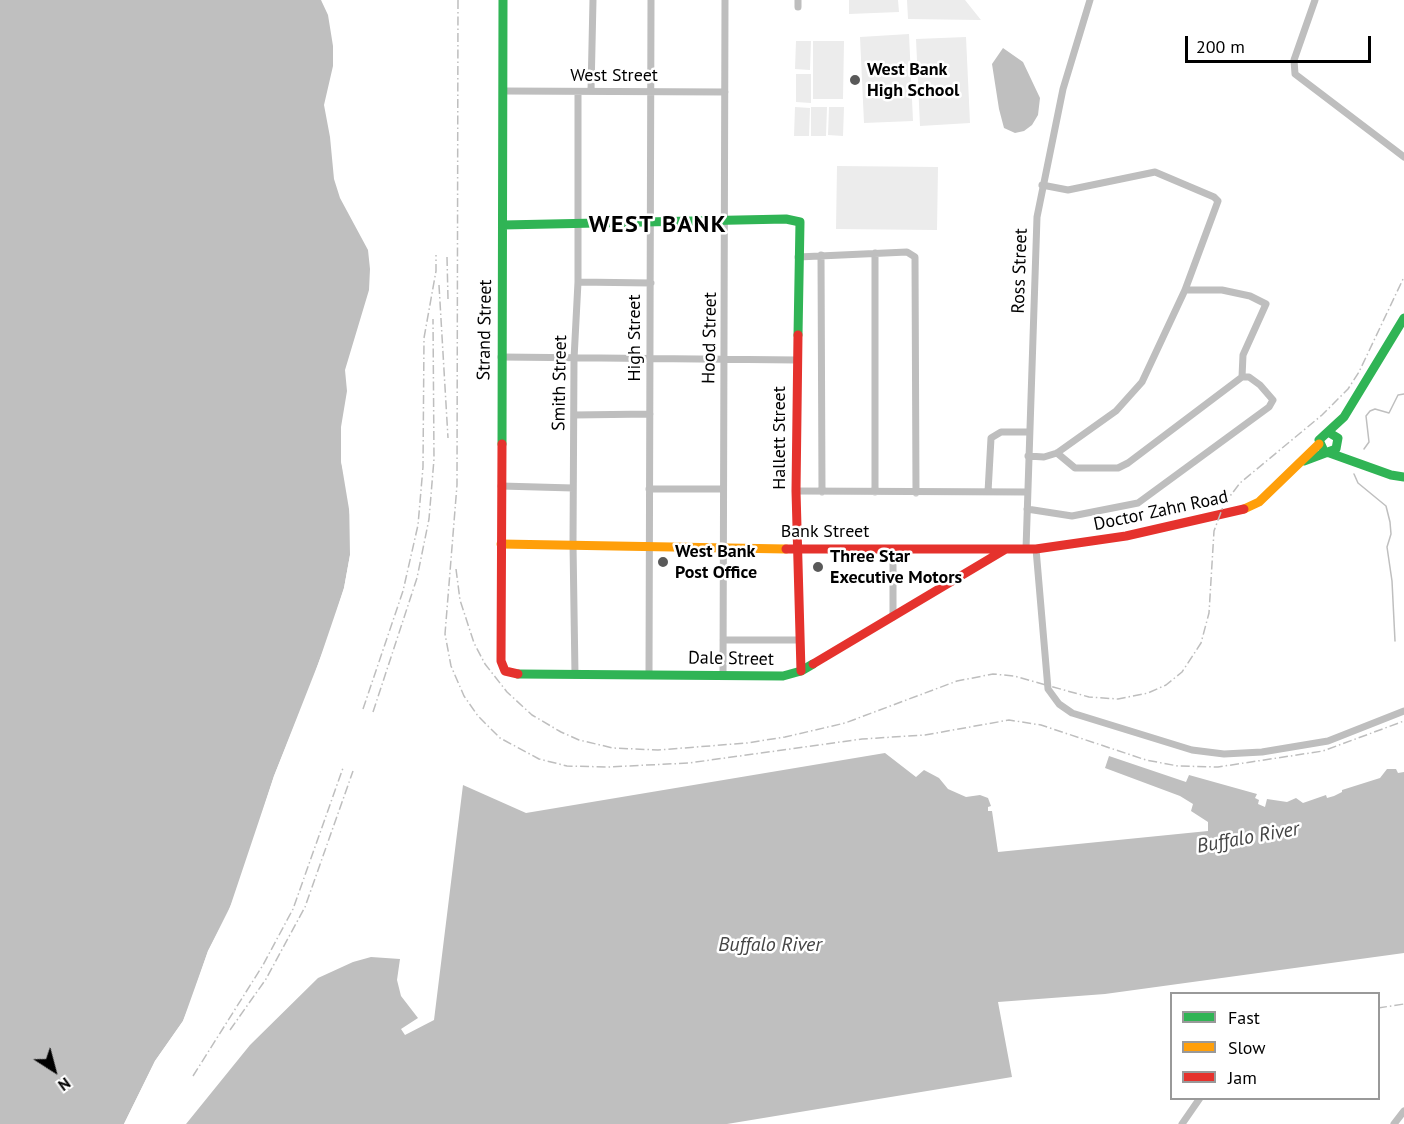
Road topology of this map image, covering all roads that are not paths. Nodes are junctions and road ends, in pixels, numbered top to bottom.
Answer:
1 (503, 0) edge
2 (593, 0) edge
3 (651, 0) edge
4 (725, 0) edge
5 (1090, 0) edge
6 (1315, 0) edge
7 (503, 90) junction
8 (591, 91) junction
9 (578, 92) junction
10 (650, 92) junction
11 (725, 92) junction
12 (1404, 158) edge
13 (1042, 185) junction
14 (726, 221) junction
15 (650, 222) junction
16 (577, 223) junction
17 (503, 225) junction
18 (875, 254) junction
19 (821, 255) junction
20 (798, 257) junction
21 (578, 282) junction
22 (651, 283) junction
23 (1185, 290) junction
24 (1404, 318) edge
25 (501, 357) junction
26 (574, 359) junction
27 (651, 359) junction
28 (724, 360) junction
29 (797, 360) junction
30 (1242, 377) junction
31 (650, 414) junction
32 (574, 415) junction
33 (1344, 417) junction
34 (1029, 432) junction
35 (1328, 432) junction
36 (1338, 438) junction
37 (1319, 444) junction
38 (1328, 452) junction
39 (1057, 453) junction
40 (1028, 456) junction
41 (1355, 460) junction
42 (1304, 461) junction
43 (1404, 477) edge
44 (501, 486) junction
45 (573, 488) junction
46 (649, 489) junction
47 (723, 489) junction
48 (796, 491) junction
49 (822, 492) junction
50 (875, 492) junction
51 (988, 492) junction
52 (1026, 492) junction
53 (916, 493) junction
54 (1026, 509) junction
55 (501, 544) junction
56 (573, 544) junction
57 (649, 546) junction
58 (724, 548) junction
59 (797, 549) junction
60 (893, 549) junction
61 (1006, 549) junction
62 (1031, 549) junction
63 (893, 617) junction
64 (723, 640) junction
65 (798, 640) junction
66 (501, 661) joint
67 (801, 671) junction
68 (574, 675) junction
69 (649, 675) junction
70 (723, 676) junction
71 (1404, 711) edge
72 (1199, 1100) edge
73 (1403, 1115) edge
74 (1182, 1124) edge
75 (1394, 1124) edge

1 - 7 street, Strand Street
2 - 8 street
3 - 10 street, High Street
4 - 11 street, Hood Street
5 - 13 street, Ross Street
6 - 12 street
7 - 9 street, West Street
7 - 17 street, Strand Street
8 - 9 street, West Street
8 - 10 street, West Street
9 - 16 street, Smith Street
10 - 11 street, West Street
10 - 15 street, High Street
11 - 14 street, Hood Street
13 - 23 street
13 - 34 street, Ross Street
14 - 15 street
14 - 20 street, Hallett Street
14 - 28 street, Hood Street
15 - 16 street
15 - 22 street, High Street
16 - 17 street
16 - 21 street, Smith Street
17 - 25 street, Strand Street
18 - 19 street
18 - 50 street
18 - 53 street
19 - 20 street
19 - 49 street
20 - 29 street, Hallett Street
21 - 22 street
21 - 26 street, Smith Street
22 - 27 street, High Street
23 - 30 street
23 - 39 street
24 - 33 street
25 - 26 street
25 - 44 street, Strand Street
26 - 27 street
26 - 32 street, Smith Street
27 - 28 street
27 - 31 street, High Street
28 - 29 street
28 - 47 street, Hood Street
29 - 48 street, Hallett Street
30 - 39 street
30 - 54 street
31 - 32 street
31 - 46 street, High Street
32 - 45 street, Smith Street
33 - 35 street, Doctor Zahn Road
33 - 36 street
34 - 40 street, Ross Street
34 - 51 street
35 - 36 street
35 - 37 street, Doctor Zahn Road
36 - 38 street
36 - 41 street
37 - 38 street
37 - 42 street, Doctor Zahn Road
38 - 41 street
38 - 42 street, Doctor Zahn Road
39 - 40 street
40 - 52 street, Ross Street
41 - 43 street
42 - 62 street, Doctor Zahn Road
44 - 45 street
44 - 55 street, Strand Street
45 - 56 street, Smith Street
46 - 47 street
46 - 57 street, High Street
47 - 58 street, Hood Street
48 - 49 street
48 - 59 street, Hallett Street
49 - 50 street
50 - 53 street
51 - 52 street
51 - 53 street
52 - 54 street, Ross Street
54 - 62 street, Ross Street
55 - 56 street, Bank Street
55 - 66 street, Strand Street
56 - 57 street, Bank Street
56 - 68 street, Smith Street
57 - 58 street, Bank Street
57 - 69 street, High Street
58 - 59 street, Bank Street
58 - 64 street, Hood Street
59 - 60 street, Bank Street
59 - 65 street, Hallett Street
60 - 61 street, Bank Street
60 - 63 street
61 - 62 street, Doctor Zahn Road
61 - 63 street, Dale Street
62 - 71 street, Ross Street
63 - 67 street, Dale Street
64 - 65 street
64 - 70 street, Hood Street
65 - 67 street, Hallett Street
66 - 68 street, Dale Street
67 - 70 street, Dale Street
68 - 69 street, Dale Street
69 - 70 street, Dale Street
72 - 74 street
73 - 75 street

